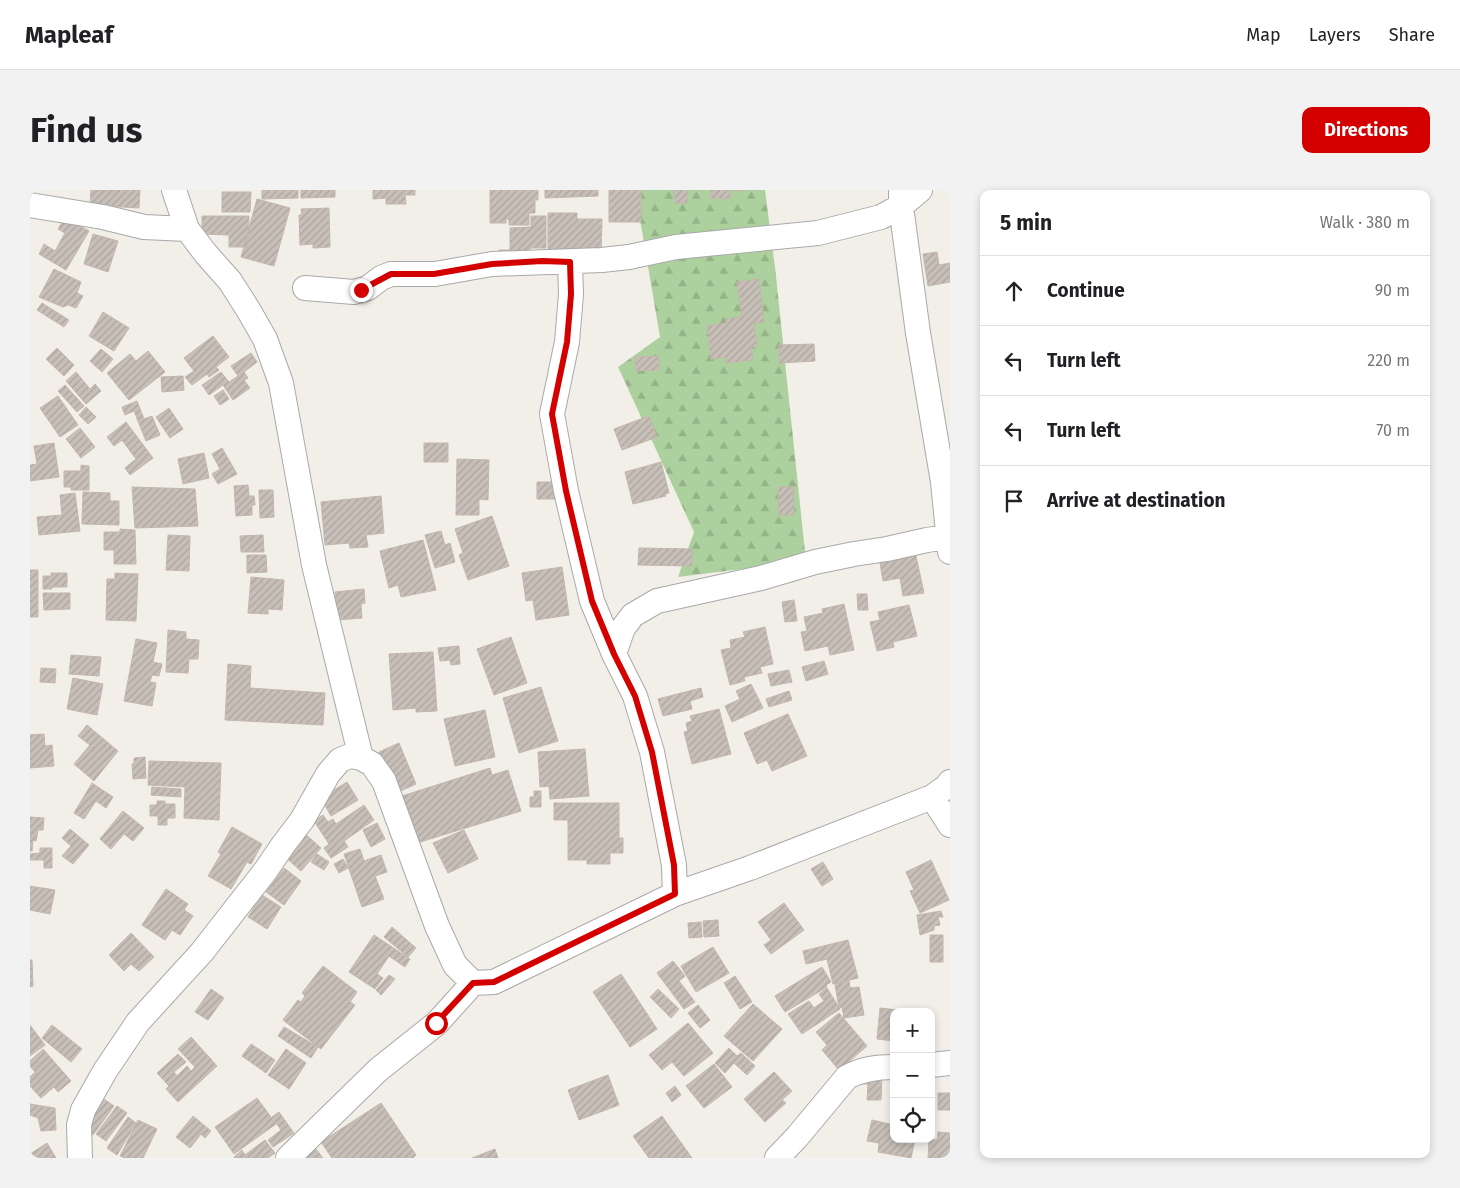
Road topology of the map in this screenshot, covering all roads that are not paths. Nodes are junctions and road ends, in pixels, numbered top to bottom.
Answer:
1 (174, 190) edge
2 (920, 190) edge
3 (901, 198) edge
4 (30, 205) edge
5 (187, 229) junction
6 (570, 262) junction
7 (305, 288) dead end
8 (949, 538) edge
9 (614, 654) junction
10 (361, 758) junction
11 (941, 789) edge
12 (950, 825) edge
13 (675, 894) junction
14 (473, 983) junction
15 (950, 1064) edge
16 (935, 1065) edge
17 (890, 1067) edge
18 (80, 1158) edge
19 (288, 1158) edge
20 (777, 1158) edge

1 - 5 street
2 - 3 street
3 - 6 street
3 - 8 street
4 - 5 street
5 - 10 street
6 - 7 street
6 - 9 street
8 - 9 street
9 - 13 street
10 - 14 street
10 - 18 street
11 - 12 street
11 - 13 street
13 - 14 street
14 - 19 street
15 - 16 street
17 - 20 street

